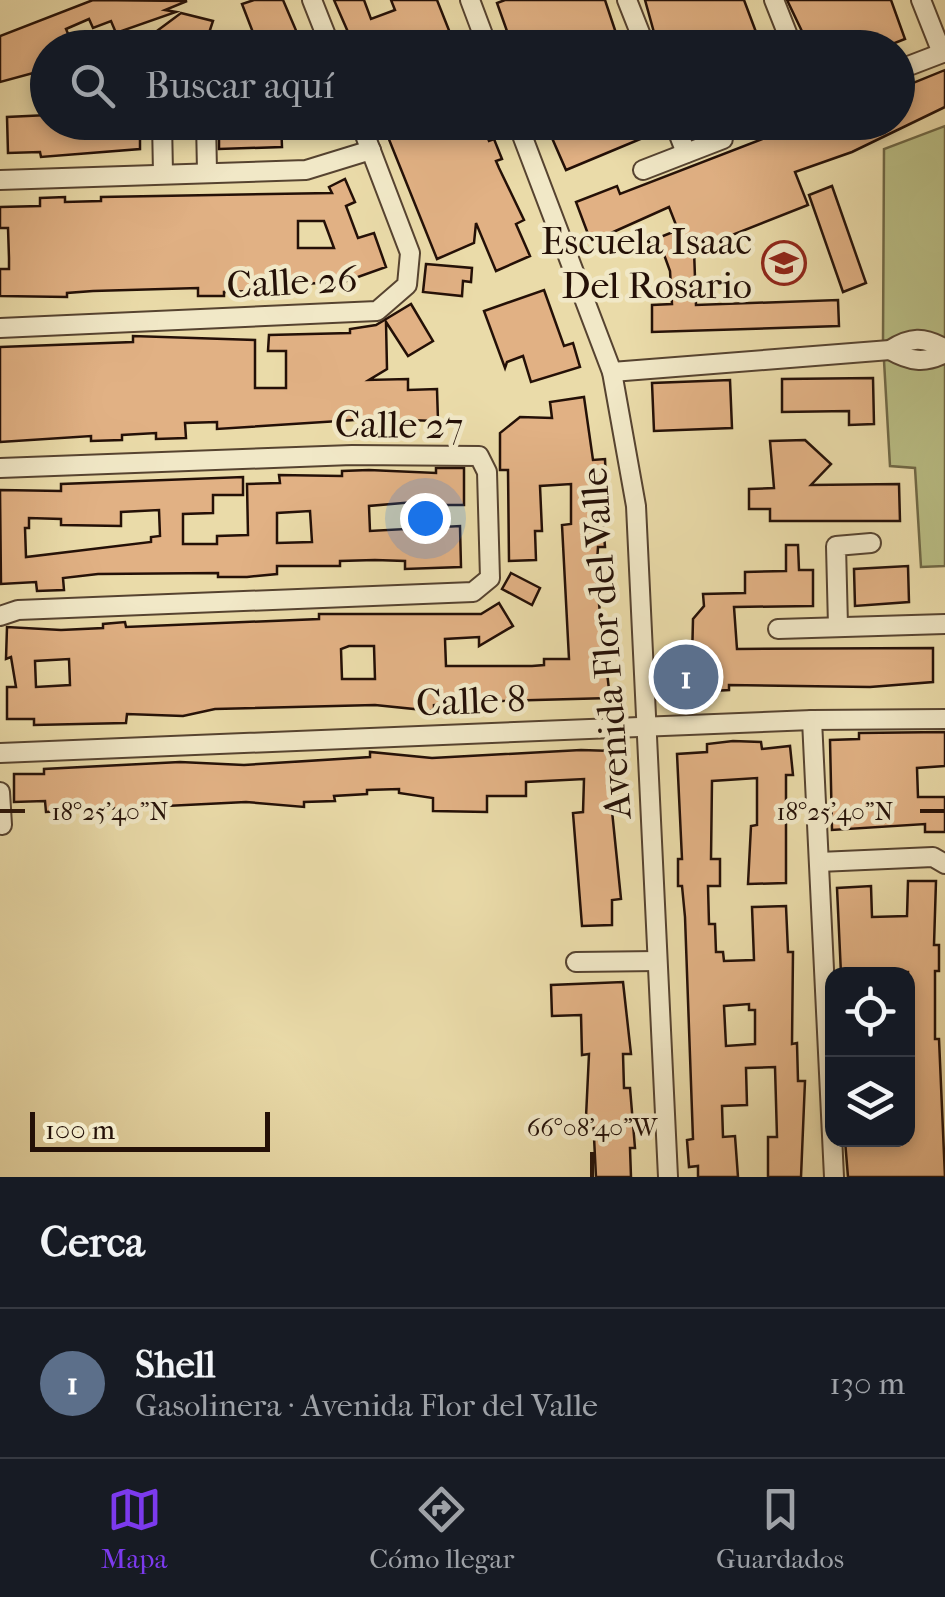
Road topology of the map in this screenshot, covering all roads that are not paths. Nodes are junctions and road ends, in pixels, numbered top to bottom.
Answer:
1 (312, 0) edge
2 (470, 0) edge
3 (627, 0) edge
4 (774, 0) edge
5 (922, 0) edge
6 (323, 30) edge
7 (481, 30) edge
8 (639, 30) edge
9 (786, 30) edge
10 (944, 52) edge
11 (915, 63) edge
12 (162, 140) edge
13 (206, 140) edge
14 (367, 140) edge
15 (524, 140) edge
16 (681, 140) edge
17 (720, 140) edge
18 (371, 150) junction
19 (686, 153) junction
20 (644, 170) dead end
21 (207, 171) junction
22 (162, 173) junction
23 (0, 180) edge
24 (0, 328) edge
25 (945, 351) edge
26 (612, 372) junction
27 (0, 468) edge
28 (871, 543) dead end
29 (0, 616) edge
30 (945, 624) edge
31 (838, 626) junction
32 (778, 629) dead end
33 (945, 719) edge
34 (812, 720) junction
35 (647, 727) junction
36 (0, 753) edge
37 (0, 792) edge
38 (2, 825) edge
39 (818, 862) junction
40 (945, 864) edge
41 (657, 961) junction
42 (576, 962) dead end
43 (668, 1177) edge
44 (834, 1177) edge

1 - 6 street
2 - 7 street
3 - 8 street
4 - 9 street
5 - 10 street
10 - 11 street
12 - 22 street
13 - 21 street
14 - 18 street, Calle 26
15 - 26 street, Avenida Flor del Valle
16 - 19 street
17 - 19 street
18 - 21 street
18 - 24 street, Calle 26
19 - 20 street
21 - 22 street
22 - 23 street
25 - 26 street
26 - 35 street, Avenida Flor del Valle
27 - 29 street, Calle 27
28 - 31 street
30 - 31 street
31 - 32 street
33 - 34 street, Calle 8
34 - 35 street, Calle 8
34 - 39 street
35 - 36 street, Calle 8
35 - 41 street, Avenida Flor del Valle
37 - 38 street
39 - 40 street
39 - 44 street
41 - 42 street
41 - 43 street, Avenida Flor del Valle

